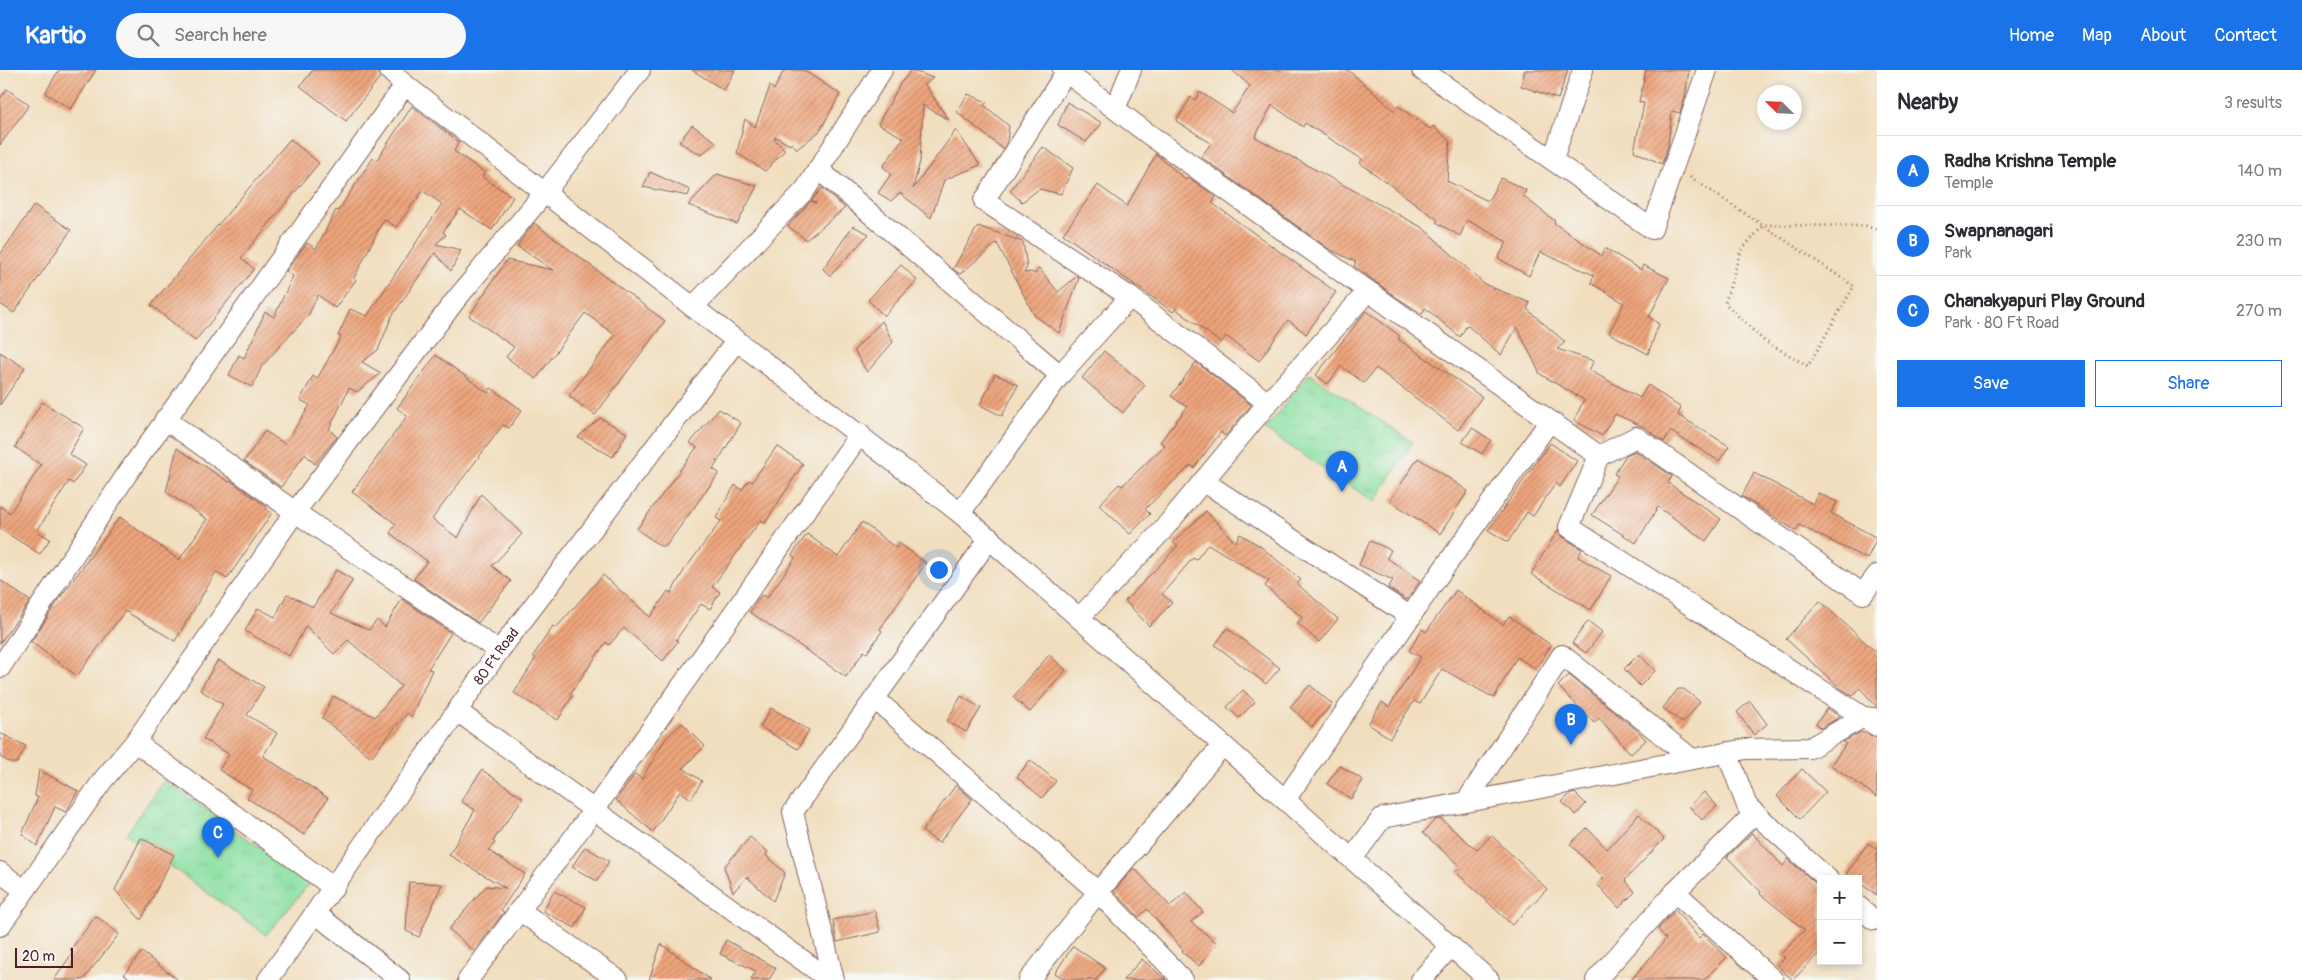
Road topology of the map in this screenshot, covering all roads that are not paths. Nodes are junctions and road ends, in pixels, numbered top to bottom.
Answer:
1 (389, 70) edge
2 (640, 70) edge
3 (882, 70) edge
4 (1131, 70) edge
5 (1422, 70) edge
6 (1583, 70) edge
7 (1707, 70) edge
8 (1065, 71) edge
9 (405, 85) junction
10 (1115, 109) junction
11 (1553, 160) junction
12 (818, 169) junction
13 (545, 192) junction
14 (1368, 291) junction
15 (1130, 297) junction
16 (694, 306) junction
17 (737, 340) junction
18 (1060, 375) junction
19 (1268, 404) junction
20 (165, 418) junction
21 (1550, 421) junction
22 (860, 434) junction
23 (1599, 456) junction
24 (1203, 481) junction
25 (295, 512) junction
26 (960, 513) junction
27 (990, 538) junction
28 (1877, 575) edge
29 (1079, 618) junction
30 (1411, 618) junction
31 (499, 651) junction
32 (0, 668) edge
33 (875, 698) junction
34 (457, 711) junction
35 (1872, 721) edge
36 (135, 742) junction
37 (1223, 745) junction
38 (1727, 752) junction
39 (1692, 759) junction
40 (1285, 800) junction
41 (1466, 802) junction
42 (594, 810) junction
43 (1754, 813) junction
44 (1352, 860) junction
45 (0, 872) edge
46 (1824, 875) edge
47 (334, 888) junction
48 (24, 890) junction
49 (1098, 892) junction
50 (1675, 892) junction
51 (520, 910) junction
52 (1862, 910) edge
53 (315, 914) junction
54 (1874, 920) dead end
55 (0, 926) edge
56 (1451, 946) junction
57 (268, 980) edge
58 (400, 980) edge
59 (468, 980) edge
60 (618, 980) edge
61 (830, 980) edge
62 (834, 980) edge
63 (1028, 980) edge
64 (1183, 980) edge
65 (1421, 980) edge
66 (1489, 980) edge
67 (1596, 980) edge
68 (1773, 980) edge

1 - 9 street
2 - 13 street
3 - 12 street
4 - 10 street
5 - 11 street
6 - 11 street
7 - 11 street
8 - 10 street
8 - 15 street
9 - 13 street
9 - 20 street
10 - 14 street
12 - 16 street
12 - 18 street
13 - 16 street
13 - 25 street
14 - 19 street
14 - 21 street
15 - 18 street
15 - 19 street
16 - 17 street
17 - 22 street
17 - 31 street, 80 Ft Road
18 - 26 street
19 - 24 street
20 - 25 street
20 - 32 street
21 - 23 street
21 - 30 street
22 - 26 street
22 - 42 street
23 - 28 street
23 - 35 street
24 - 29 street
24 - 30 street
25 - 31 street
25 - 36 street
26 - 27 street
27 - 29 street
27 - 33 street
29 - 37 street
30 - 40 street
31 - 34 street, 80 Ft Road
33 - 49 street
33 - 62 street
34 - 42 street
34 - 47 street, 80 Ft Road
35 - 38 street
36 - 47 street
36 - 48 street
37 - 40 street
37 - 49 street
38 - 39 street
38 - 43 street
39 - 41 street
39 - 41 street
40 - 44 street
41 - 44 street
42 - 51 street
42 - 61 street
43 - 46 street
43 - 50 street
44 - 56 street
45 - 48 street
47 - 53 street, 80 Ft Road
48 - 55 street
49 - 63 street
49 - 64 street
50 - 67 street
50 - 68 street
51 - 59 street
51 - 60 street
52 - 54 street
53 - 57 street, 80 Ft Road
53 - 58 street
56 - 65 street
56 - 66 street

